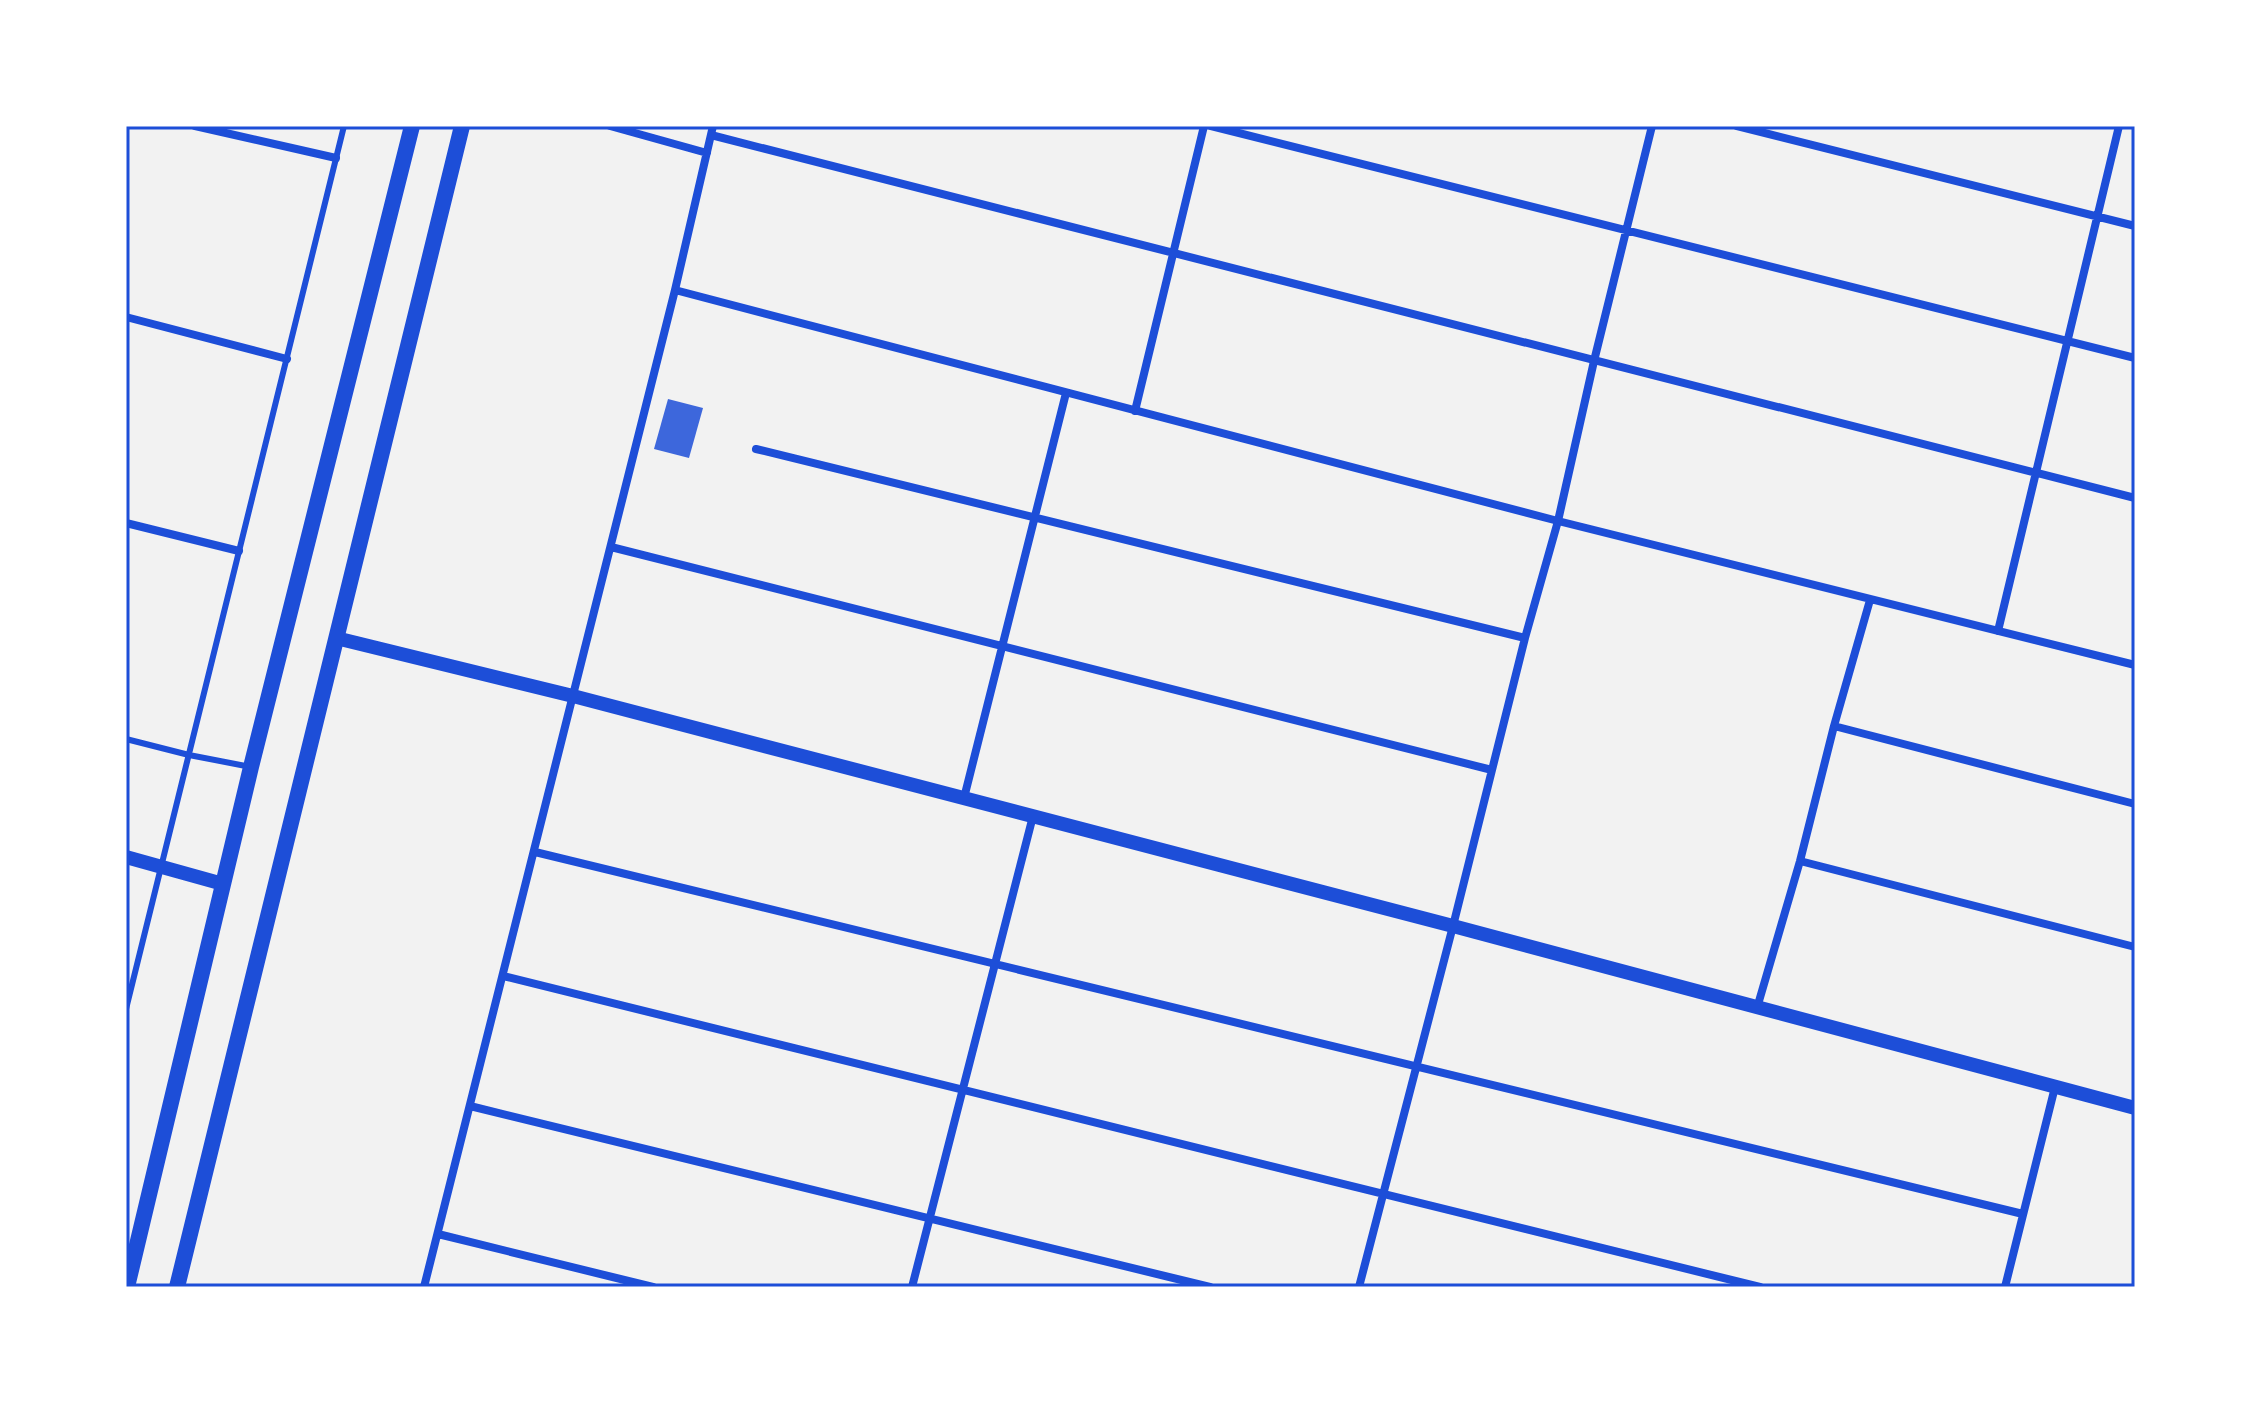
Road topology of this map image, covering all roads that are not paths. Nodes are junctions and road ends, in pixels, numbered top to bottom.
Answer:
1 (195, 126) edge
2 (344, 126) edge
3 (412, 126) edge
4 (462, 126) edge
5 (610, 126) edge
6 (1204, 126) edge
7 (1211, 126) edge
8 (1652, 126) edge
9 (1737, 126) edge
10 (2119, 126) edge
11 (712, 130) edge
12 (707, 153) junction
13 (336, 158) junction
14 (2098, 218) junction
15 (2135, 226) edge
16 (1626, 231) junction
17 (1173, 253) junction
18 (675, 290) junction
19 (126, 317) edge
20 (2068, 341) junction
21 (2135, 358) edge
22 (287, 359) junction
23 (1594, 361) junction
24 (1066, 393) junction
25 (1135, 411) junction
26 (756, 449) dead end
27 (2036, 473) junction
28 (2135, 498) edge
29 (1035, 517) junction
30 (1558, 521) junction
31 (126, 523) edge
32 (611, 547) junction
33 (239, 551) junction
34 (1870, 600) junction
35 (1998, 631) junction
36 (336, 638) junction
37 (1525, 638) junction
38 (1002, 646) junction
39 (2135, 665) edge
40 (573, 696) junction
41 (1834, 726) junction
42 (126, 739) edge
43 (189, 755) junction
44 (251, 767) junction
45 (1492, 770) junction
46 (964, 798) junction
47 (2135, 804) edge
48 (1033, 816) junction
49 (535, 852) junction
50 (126, 857) edge
51 (1800, 861) junction
52 (162, 866) junction
53 (223, 884) junction
54 (1453, 926) junction
55 (2135, 947) edge
56 (995, 964) junction
57 (503, 976) junction
58 (1757, 1008) junction
59 (126, 1009) edge
60 (1417, 1066) junction
61 (2055, 1087) junction
62 (962, 1090) junction
63 (470, 1106) junction
64 (2135, 1108) edge
65 (1384, 1194) junction
66 (2023, 1214) junction
67 (929, 1218) junction
68 (438, 1234) junction
69 (127, 1287) edge
70 (177, 1287) edge
71 (424, 1287) edge
72 (653, 1287) edge
73 (912, 1287) edge
74 (1210, 1287) edge
75 (1359, 1287) edge
76 (1760, 1287) edge
77 (2005, 1287) edge

1 - 13 street
2 - 13 lane
3 - 44 main road
4 - 36 main road
5 - 12 street
6 - 17 street
7 - 16 street
8 - 16 street
9 - 14 street
10 - 14 street
11 - 12 street
11 - 17 street
12 - 18 street
13 - 22 lane
14 - 15 street
14 - 20 street
16 - 20 street
16 - 23 street
17 - 23 street
17 - 25 street
18 - 24 street
18 - 32 street
19 - 22 street
20 - 21 street
20 - 27 street
22 - 33 lane
23 - 27 street
23 - 30 street
24 - 25 street
24 - 29 street
25 - 30 street
26 - 29 street
27 - 28 street
27 - 35 street
29 - 37 street
29 - 38 street
30 - 34 street
30 - 37 street
31 - 33 street
32 - 38 street
32 - 40 street
33 - 43 lane
34 - 35 street
34 - 41 street
35 - 39 street
36 - 40 street
36 - 70 main road
37 - 45 street
38 - 45 street
38 - 46 street
40 - 46 street
40 - 49 street
41 - 47 street
41 - 51 street
42 - 43 lane
43 - 44 lane
43 - 52 lane
44 - 53 main road
45 - 54 street
46 - 48 street
48 - 54 street
48 - 56 street
49 - 56 street
49 - 57 street
50 - 52 street
51 - 55 street
51 - 58 street
52 - 53 street
52 - 59 lane
53 - 69 main road
54 - 58 street
54 - 60 street
56 - 60 street
56 - 62 street
57 - 62 street
57 - 63 street
58 - 61 street
60 - 65 street
60 - 66 street
61 - 64 street
61 - 66 street
62 - 65 street
62 - 67 street
63 - 67 street
63 - 68 street
65 - 75 street
65 - 76 street
66 - 77 street
67 - 73 street
67 - 74 street
68 - 71 street
68 - 72 street

